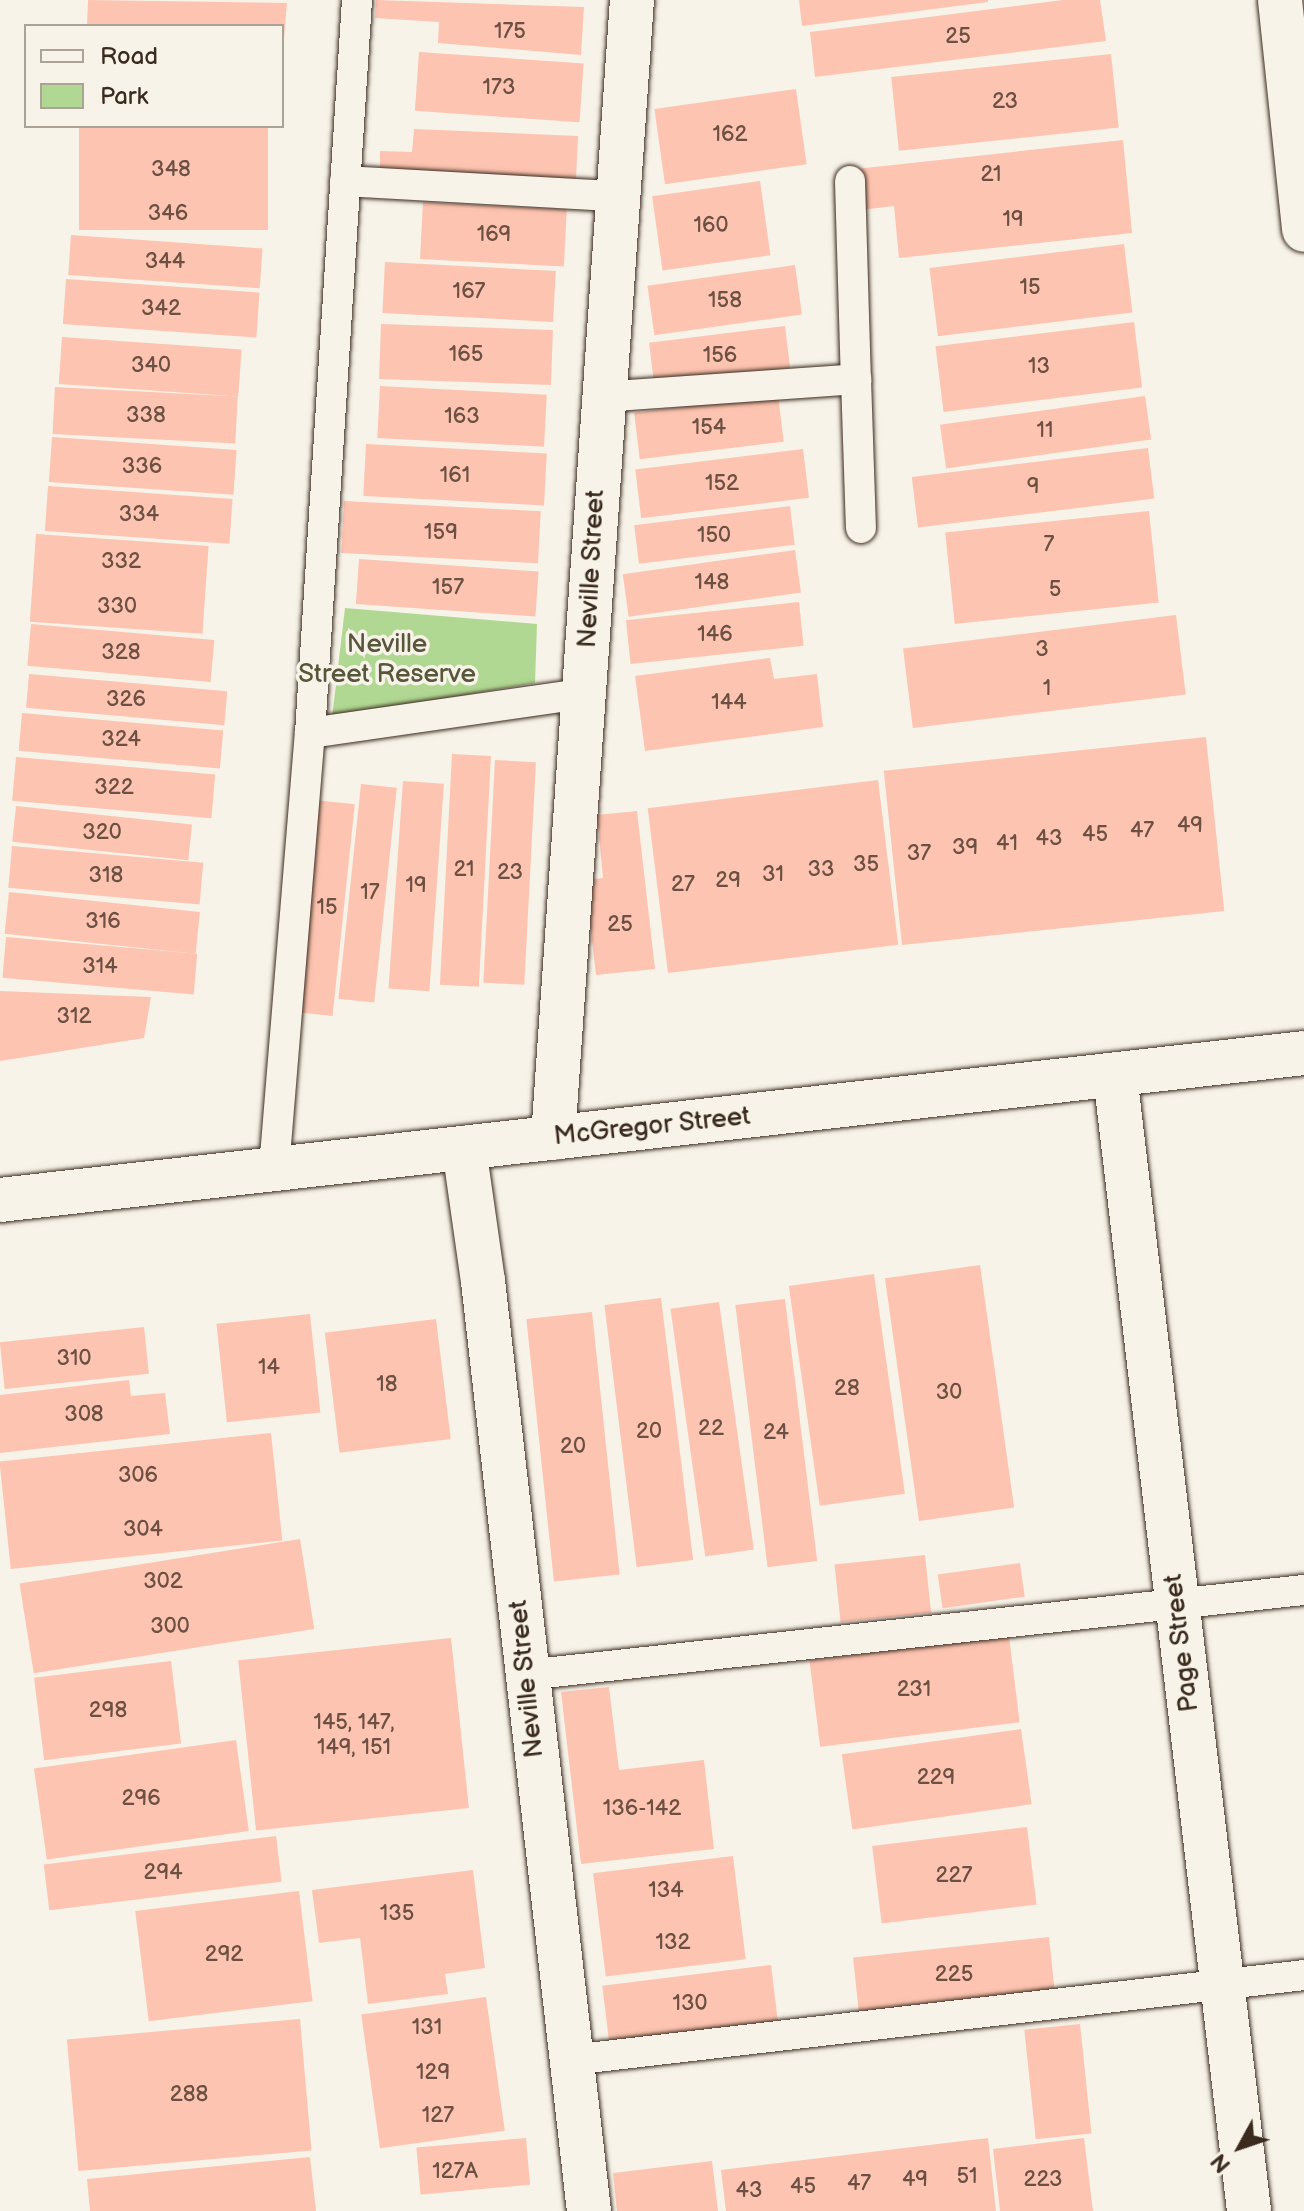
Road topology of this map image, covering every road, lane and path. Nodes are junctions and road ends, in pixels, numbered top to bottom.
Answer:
1 (357, 0) edge
2 (632, 0) edge
3 (1280, 0) edge
4 (345, 181) junction
5 (850, 181) dead end
6 (615, 196) junction
7 (1304, 230) edge
8 (856, 379) junction
9 (601, 397) junction
10 (861, 528) dead end
11 (586, 693) junction
12 (310, 733) junction
13 (1304, 1053) edge
14 (1115, 1075) junction
15 (553, 1138) junction
16 (464, 1148) junction
17 (274, 1169) junction
18 (0, 1200) edge
19 (1304, 1590) edge
20 (1177, 1605) junction
21 (526, 1675) junction
22 (1304, 1975) edge
23 (1222, 1984) junction
24 (571, 2060) junction
25 (589, 2211) edge
26 (1249, 2211) edge

1 - 4 lane
2 - 6 street, Neville Street
3 - 7 street
4 - 6 lane
4 - 12 lane
5 - 8 lane
6 - 9 street, Neville Street
8 - 9 lane
8 - 10 lane
9 - 11 street, Neville Street
11 - 12 lane
11 - 15 street, Neville Street
12 - 17 lane
13 - 14 street, McGregor Street
14 - 15 street, McGregor Street
14 - 20 street, Page Street
15 - 16 street, McGregor Street
16 - 17 street, McGregor Street
16 - 21 street, Neville Street
17 - 18 street, McGregor Street
19 - 20 lane
20 - 21 lane
20 - 23 street, Page Street
21 - 24 street, Neville Street
22 - 23 lane
23 - 24 lane
23 - 26 street, Page Street
24 - 25 street, Neville Street

